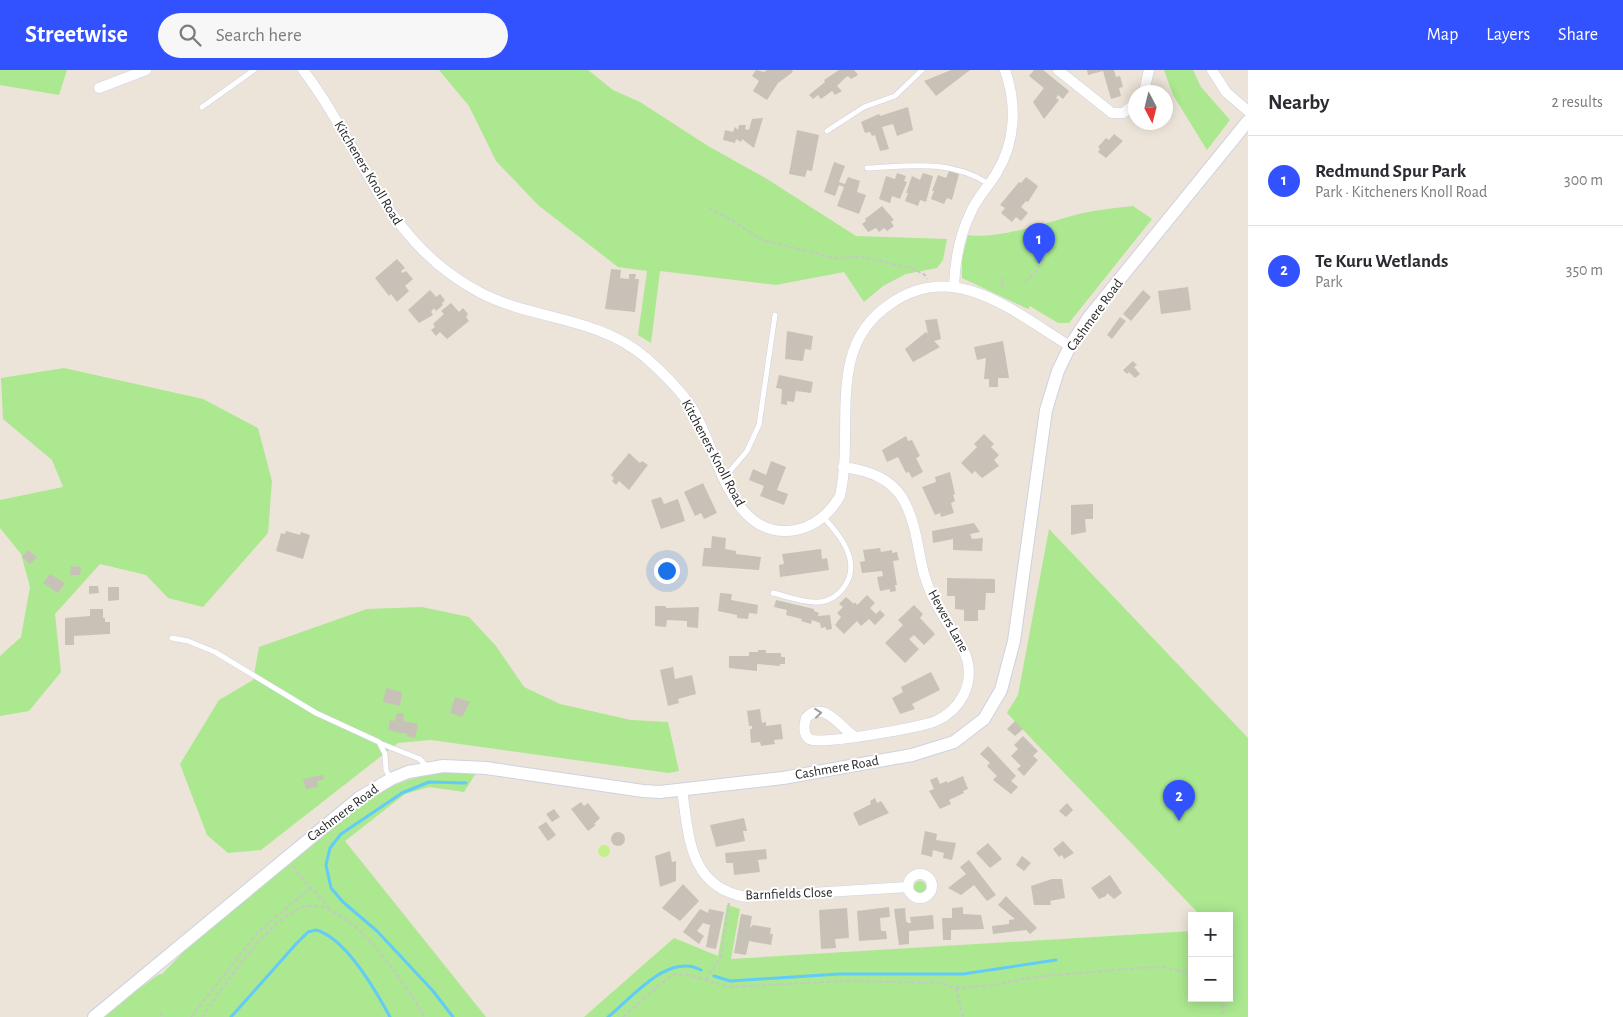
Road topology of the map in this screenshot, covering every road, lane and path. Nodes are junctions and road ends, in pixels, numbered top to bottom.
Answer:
1 (146, 70) edge
2 (254, 70) edge
3 (303, 70) edge
4 (922, 70) edge
5 (1005, 70) edge
6 (1058, 70) edge
7 (1149, 70) edge
8 (1212, 70) edge
9 (1146, 85) edge
10 (99, 88) dead end
11 (202, 106) dead end
12 (1128, 109) edge
13 (1248, 111) edge
14 (1248, 121) edge
15 (828, 131) dead end
16 (867, 168) dead end
17 (989, 184) junction
18 (709, 208) dead end
19 (1041, 251) dead end
20 (1003, 276) dead end
21 (1025, 282) dead end
22 (954, 286) junction
23 (931, 288) junction
24 (1002, 288) dead end
25 (775, 315) dead end
26 (1070, 346) junction
27 (843, 467) junction
28 (725, 477) junction
29 (823, 517) junction
30 (773, 593) dead end
31 (172, 638) dead end
32 (855, 737) junction
33 (382, 744) junction
34 (427, 768) junction
35 (391, 779) junction
36 (682, 790) junction
37 (287, 858) junction
38 (908, 887) dead end
39 (310, 888) junction
40 (729, 903) dead end
41 (330, 908) junction
42 (1188, 973) edge
43 (706, 980) junction
44 (956, 988) junction
45 (1221, 1002) edge
46 (159, 1012) dead end
47 (94, 1017) edge
48 (163, 1017) edge
49 (191, 1017) edge
50 (202, 1017) edge
51 (425, 1017) edge
52 (623, 1017) edge
53 (963, 1017) edge
54 (1222, 1017) edge

1 - 10 street
2 - 11 lane
3 - 28 street, Kitcheners Knoll Road
4 - 15 lane
5 - 17 street
6 - 12 street
7 - 9 street
8 - 13 street
14 - 26 street, Cashmere Road
16 - 17 lane
17 - 22 street
18 - 23 path
19 - 21 path
20 - 24 path
22 - 23 street, Kitcheners Knoll Road
22 - 26 street, Kitcheners Knoll Road
23 - 27 street, Kitcheners Knoll Road
25 - 28 lane
26 - 36 street, Cashmere Road
27 - 29 street, Kitcheners Knoll Road
27 - 32 street, Hewers Lane
28 - 29 street, Kitcheners Knoll Road
29 - 30 lane
31 - 33 lane
32 -> 32 street, Hewers Lane
33 - 34 lane
33 - 35 lane
34 - 35 street, Cashmere Road
34 - 36 street, Cashmere Road
35 - 37 street, Cashmere Road
36 - 38 street, Barnfields Close
37 - 39 path
37 - 47 street, Cashmere Road
39 - 41 path
39 - 49 path
40 - 43 path
41 - 50 path
41 - 51 path
42 - 44 path
43 - 44 path
43 - 52 path
44 - 53 path
45 - 54 path
46 - 48 path

